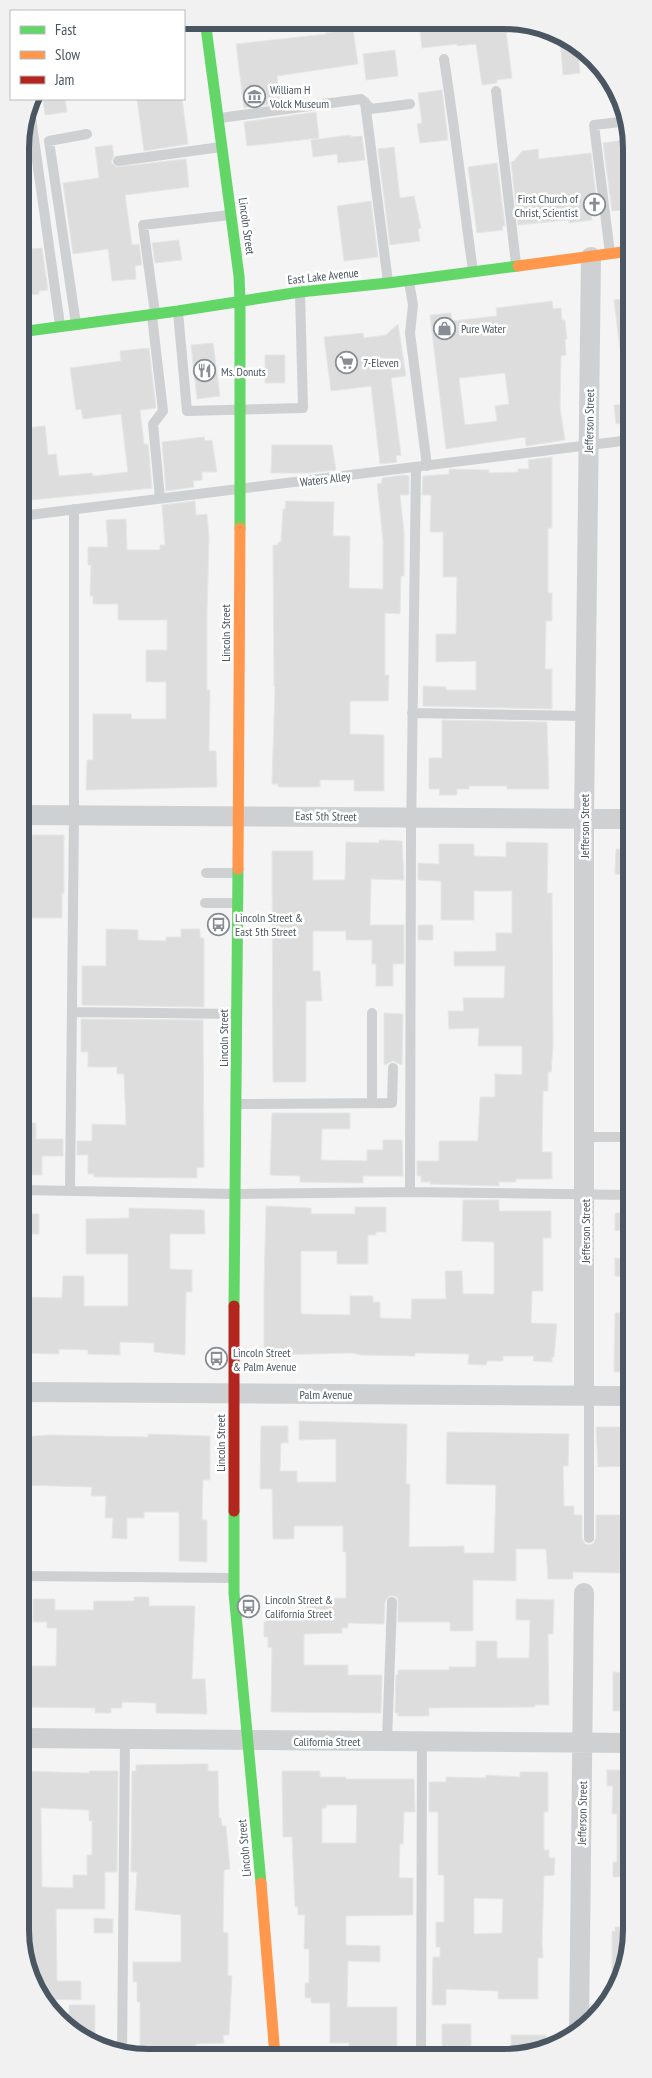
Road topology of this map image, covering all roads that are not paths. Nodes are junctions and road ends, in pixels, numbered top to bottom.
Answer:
1 (207, 29) edge
2 (444, 59) dead end
3 (496, 91) dead end
4 (365, 102) junction
5 (410, 104) dead end
6 (218, 118) junction
7 (32, 122) edge
8 (620, 122) edge
9 (87, 134) dead end
10 (222, 147) junction
11 (118, 161) dead end
12 (231, 215) junction
13 (623, 253) edge
14 (600, 255) junction
15 (516, 266) junction
16 (473, 272) junction
17 (409, 281) junction
18 (388, 284) junction
19 (300, 292) junction
20 (240, 301) junction
21 (178, 311) junction
22 (153, 314) junction
23 (76, 325) junction
24 (60, 327) junction
25 (29, 331) edge
26 (240, 409) junction
27 (623, 441) edge
28 (588, 445) junction
29 (421, 467) junction
30 (239, 489) junction
31 (160, 498) junction
32 (74, 509) junction
33 (29, 515) edge
34 (412, 713) junction
35 (585, 716) junction
36 (29, 815) edge
37 (74, 815) junction
38 (239, 816) junction
39 (411, 818) junction
40 (584, 818) junction
41 (623, 818) edge
42 (206, 873) dead end
43 (238, 873) junction
44 (205, 903) dead end
45 (238, 903) junction
46 (72, 1012) junction
47 (372, 1013) dead end
48 (237, 1014) junction
49 (393, 1068) dead end
50 (372, 1103) junction
51 (237, 1104) junction
52 (585, 1137) junction
53 (623, 1137) edge
54 (29, 1190) edge
55 (70, 1190) junction
56 (410, 1192) junction
57 (235, 1194) junction
58 (585, 1195) junction
59 (623, 1195) edge
60 (29, 1392) edge
61 (234, 1394) junction
62 (586, 1395) junction
63 (623, 1396) edge
64 (589, 1538) dead end
65 (29, 1576) edge
66 (234, 1578) junction
67 (584, 1593) dead end
68 (392, 1602) dead end
69 (29, 1738) edge
70 (125, 1740) junction
71 (248, 1740) junction
72 (387, 1741) junction
73 (422, 1741) junction
74 (583, 1742) junction
75 (623, 1743) edge
76 (579, 2023) edge
77 (122, 2046) edge
78 (274, 2049) edge
79 (420, 2049) edge

1 - 6 street, Lincoln Street
2 - 16 lane
3 - 15 lane
4 - 5 lane
4 - 6 lane
4 - 18 lane
6 - 10 street, Lincoln Street
7 - 24 lane
8 - 14 lane
9 - 23 lane
10 - 11 lane
10 - 12 street, Lincoln Street
12 - 20 street, Lincoln Street
12 - 22 lane
13 - 14 street, East Lake Avenue
14 - 15 street, East Lake Avenue
14 - 28 street, Jefferson Street
15 - 16 street, East Lake Avenue
16 - 17 street, East Lake Avenue
17 - 18 street, East Lake Avenue
17 - 29 lane
18 - 19 street, East Lake Avenue
19 - 20 street, East Lake Avenue
19 - 26 lane
20 - 21 street, East Lake Avenue
20 - 26 street, Lincoln Street
21 - 22 street, East Lake Avenue
21 - 26 lane
22 - 23 street, East Lake Avenue
22 - 31 lane
23 - 24 street, East Lake Avenue
24 - 25 street, East Lake Avenue
26 - 30 street, Lincoln Street
27 - 28 lane, Waters Alley
28 - 29 lane, Waters Alley
28 - 35 street, Jefferson Street
29 - 30 lane, Waters Alley
29 - 34 lane
30 - 31 lane, Waters Alley
30 - 38 street, Lincoln Street
31 - 32 lane, Waters Alley
32 - 33 lane, Waters Alley
32 - 37 lane
34 - 35 lane
34 - 39 lane
35 - 40 street, Jefferson Street
36 - 37 street, East 5th Street
37 - 38 street, East 5th Street
37 - 46 lane
38 - 39 street, East 5th Street
38 - 43 street, Lincoln Street
39 - 40 street, East 5th Street
39 - 56 lane
40 - 41 street, East 5th Street
40 - 52 street, Jefferson Street
42 - 43 lane
43 - 45 street, Lincoln Street
44 - 45 lane
45 - 48 street, Lincoln Street
46 - 48 lane
46 - 55 lane
47 - 50 lane
48 - 51 street, Lincoln Street
49 - 50 lane
50 - 51 lane
51 - 57 street, Lincoln Street
52 - 53 lane
52 - 58 street, Jefferson Street
54 - 55 lane
55 - 57 lane
56 - 57 lane
56 - 58 lane
57 - 61 street, Lincoln Street
58 - 59 lane
58 - 62 street, Jefferson Street
60 - 61 street, Palm Avenue
61 - 62 street, Palm Avenue
61 - 66 street, Lincoln Street
62 - 63 street, Palm Avenue
62 - 64 lane
65 - 66 lane
66 - 71 street, Lincoln Street
67 - 74 street, Jefferson Street
68 - 72 lane
69 - 70 street, California Street
70 - 71 street, California Street
70 - 77 lane
71 - 72 street, California Street
71 - 78 street, Lincoln Street
72 - 73 street, California Street
73 - 74 street, California Street
73 - 79 lane
74 - 75 street, California Street
74 - 76 street, Jefferson Street

